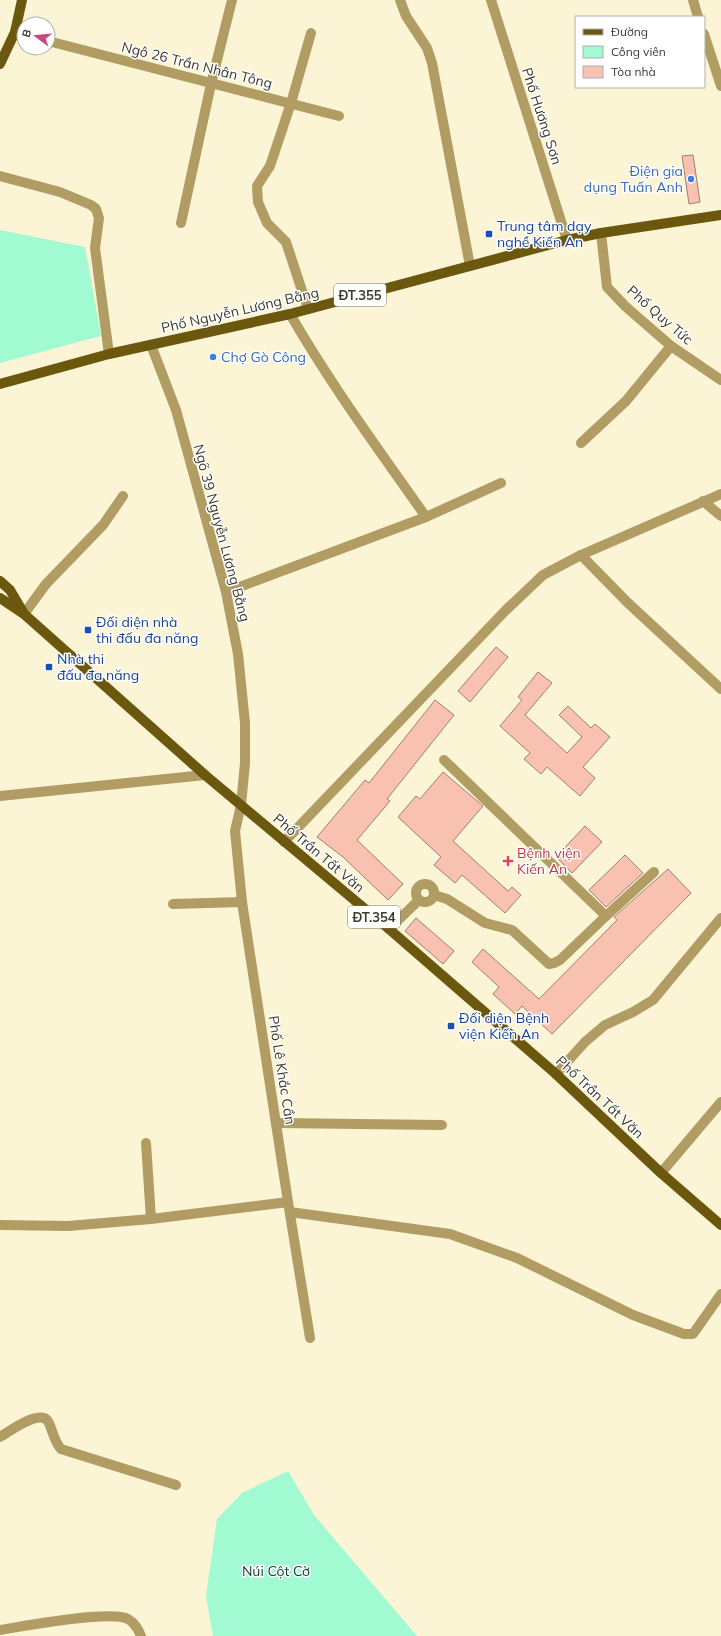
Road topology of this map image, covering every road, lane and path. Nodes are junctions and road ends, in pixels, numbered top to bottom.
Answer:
1 (22, 0) edge
2 (232, 0) edge
3 (400, 0) edge
4 (491, 0) edge
5 (693, 0) edge
6 (21, 16) edge
7 (698, 16) edge
8 (311, 33) dead end
9 (705, 37) edge
10 (16, 38) edge
11 (56, 43) edge
12 (0, 64) edge
13 (211, 84) junction
14 (721, 86) edge
15 (291, 103) junction
16 (339, 116) dead end
17 (0, 176) edge
18 (721, 215) edge
19 (180, 223) dead end
20 (601, 232) junction
21 (567, 240) junction
22 (470, 266) junction
23 (308, 309) junction
24 (290, 314) junction
25 (151, 345) junction
26 (670, 346) junction
27 (109, 354) junction
28 (721, 380) edge
29 (0, 384) edge
30 (581, 443) dead end
31 (501, 482) dead end
32 (721, 494) edge
33 (123, 496) dead end
34 (703, 501) junction
35 (721, 516) edge
36 (426, 517) junction
37 (581, 554) junction
38 (0, 581) edge
39 (226, 592) junction
40 (0, 598) edge
41 (24, 614) junction
42 (721, 689) edge
43 (444, 760) dead end
44 (205, 775) junction
45 (0, 796) edge
46 (241, 805) junction
47 (284, 842) junction
48 (654, 872) dead end
49 (434, 895) junction
50 (418, 900) junction
51 (242, 902) junction
52 (173, 904) dead end
53 (606, 916) junction
54 (721, 918) edge
55 (389, 929) junction
56 (556, 1074) junction
57 (721, 1102) edge
58 (276, 1123) junction
59 (442, 1125) dead end
60 (146, 1143) dead end
61 (661, 1173) junction
62 (288, 1202) junction
63 (290, 1212) junction
64 (151, 1219) junction
65 (0, 1225) edge
66 (721, 1225) edge
67 (721, 1294) edge
68 (310, 1338) dead end
69 (0, 1437) edge
70 (176, 1485) dead end
71 (0, 1630) edge
72 (141, 1636) edge

1 - 6 main road
2 - 13 street
3 - 22 street
4 - 21 street, Phố Hương Sơn
5 - 7 street
8 - 15 street
9 - 14 street
10 - 12 main road
11 - 13 street, Ngô 26 Trần Nhân Tông
13 - 15 street, Ngô 26 Trần Nhân Tông
13 - 19 street
15 - 16 street, Ngô 26 Trần Nhân Tông
15 - 23 street
17 - 27 street
18 - 20 main road, Phố Nguyễn Lương Bằng / ĐT.355
20 - 21 main road, Phố Nguyễn Lương Bằng / ĐT.355
20 - 26 street, Phố Quy Tức
21 - 22 main road, Phố Nguyễn Lương Bằng / ĐT.355
22 - 23 main road, Phố Nguyễn Lương Bằng / ĐT.355
23 - 24 main road, Phố Nguyễn Lương Bằng / ĐT.355
24 - 25 main road, Phố Nguyễn Lương Bằng / ĐT.355
24 - 36 street
25 - 27 main road, Phố Nguyễn Lương Bằng / ĐT.355
25 - 39 street, Ngõ 39 Nguyễn Lương Bằng
26 - 28 street, Phố Quy Tức
26 - 30 street
27 - 29 main road, Phố Nguyễn Lương Bằng / ĐT.355
31 - 36 street
32 - 34 street
33 - 41 street
34 - 35 street
34 - 37 street
36 - 39 street
37 - 42 street
37 - 47 street
38 - 41 main road, Phố Trần Tất Văn / ĐT.354
39 - 46 street, Ngõ 39 Nguyễn Lương Bằng
40 - 41 main road, Phố Trần Tất Văn / ĐT.354
41 - 44 main road, Phố Trần Tất Văn / ĐT.354
43 - 53 street
44 - 45 street
44 - 46 main road, Phố Trần Tất Văn / ĐT.354
46 - 47 main road, Phố Trần Tất Văn / ĐT.354
46 - 51 street, Phố Lê Khắc Cần
47 - 55 main road, Phố Trần Tất Văn / ĐT.354
48 - 53 street
49 - 50 street
49 - 50 street
49 - 53 street
50 - 55 street
51 - 52 street
51 - 58 street, Phố Lê Khắc Cần
54 - 56 street
55 - 56 main road, Phố Trần Tất Văn / ĐT.354
56 - 61 main road, Phố Trần Tất Văn / ĐT.354
57 - 61 street
58 - 59 street
58 - 62 street, Phố Lê Khắc Cần
60 - 64 street
61 - 66 main road, Phố Trần Tất Văn / ĐT.354
62 - 63 street, Phố Lê Khắc Cần
62 - 64 street
63 - 67 street
63 - 68 street, Phố Lê Khắc Cần
64 - 65 street
69 - 70 street
71 - 72 street

